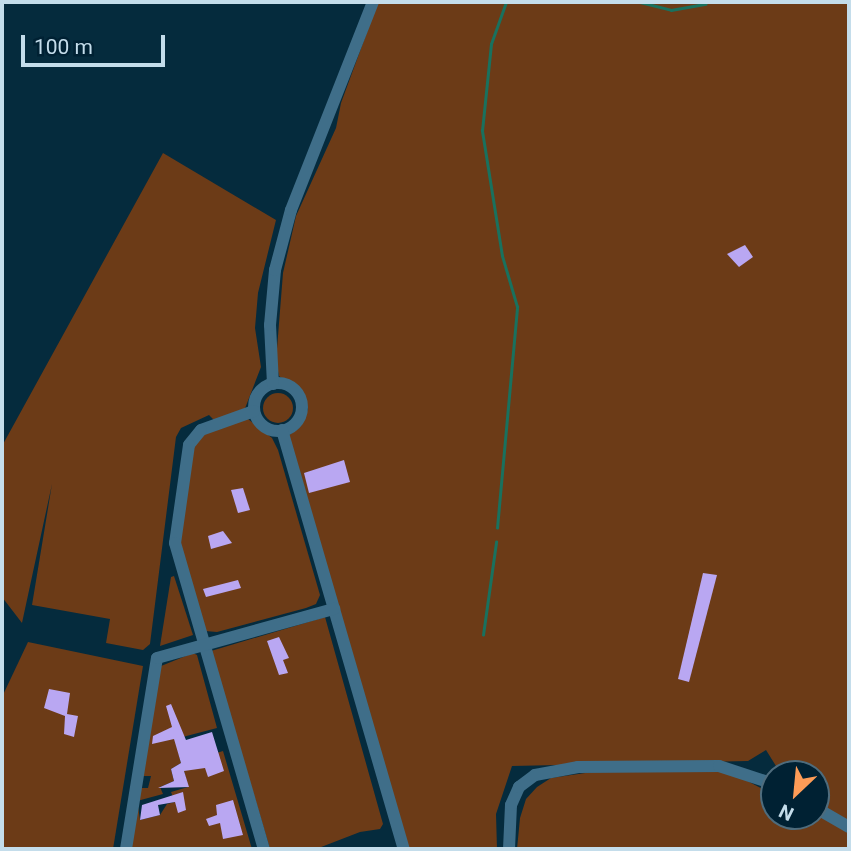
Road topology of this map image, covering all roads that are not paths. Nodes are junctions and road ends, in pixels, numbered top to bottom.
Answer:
1 (373, 2) edge
2 (273, 383) junction
3 (254, 411) junction
4 (282, 430) junction
5 (334, 609) junction
6 (205, 645) junction
7 (760, 779) edge
8 (830, 816) edge
9 (849, 827) edge
10 (126, 849) edge
11 (264, 849) edge
12 (404, 849) edge
13 (509, 849) edge

1 - 2 street
2 - 3 street
2 - 4 street
3 - 4 street
3 - 6 street
4 - 5 street
5 - 6 street
5 - 12 street
6 - 10 street
6 - 11 street
7 - 13 street
8 - 9 street

